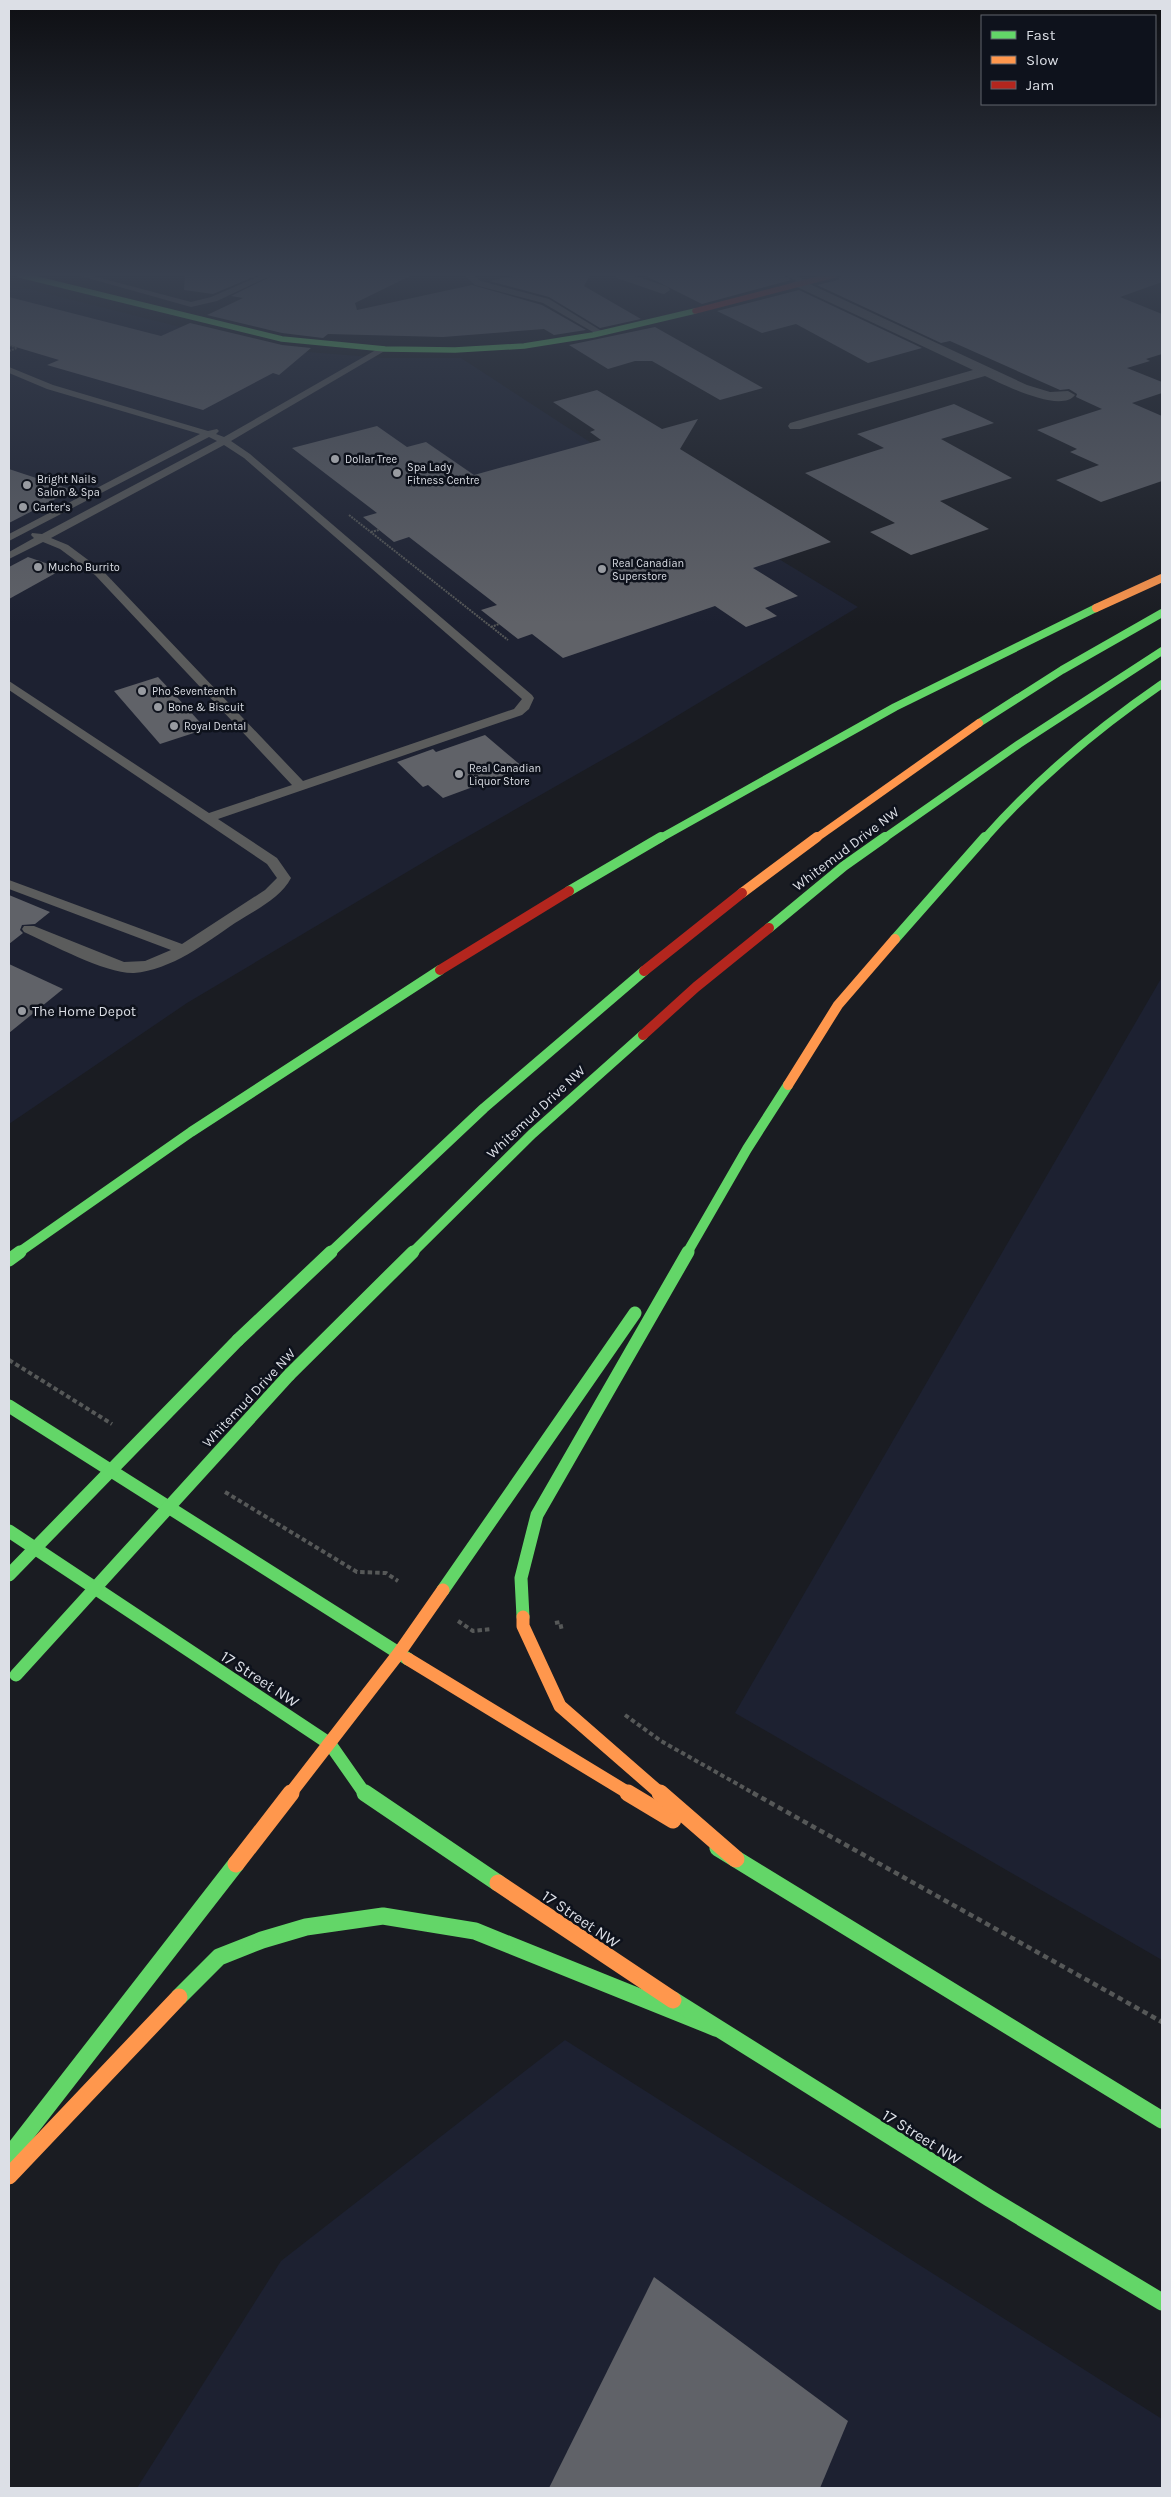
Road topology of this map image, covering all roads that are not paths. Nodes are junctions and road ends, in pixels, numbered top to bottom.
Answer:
1 (65, 392) edge
2 (291, 392) edge
3 (307, 392) edge
4 (915, 392) edge
5 (1034, 392) edge
6 (1068, 395) dead end
7 (257, 410) dead end
8 (795, 426) dead end
9 (223, 427) dead end
10 (209, 434) junction
11 (224, 441) junction
12 (23, 530) junction
13 (43, 537) junction
14 (9, 538) edge
15 (9, 556) edge
16 (1162, 578) edge
17 (1162, 613) edge
18 (1162, 651) edge
19 (1162, 684) edge
20 (9, 685) edge
21 (300, 785) junction
22 (207, 818) junction
23 (9, 884) edge
24 (29, 928) dead end
25 (182, 949) junction
26 (748, 1149) junction
27 (92, 1199) junction
28 (25, 1233) dead end
29 (9, 1260) edge
30 (664, 1271) dead end
31 (641, 1304) dead end
32 (9, 1406) edge
33 (9, 1531) edge
34 (9, 1574) edge
35 (399, 1653) junction
36 (13, 1679) edge
37 (330, 1744) junction
38 (736, 1858) junction
39 (716, 2028) junction
40 (1162, 2120) edge
41 (9, 2156) edge
42 (9, 2176) edge
43 (1162, 2302) edge

1 - 10 lane
2 - 7 lane
3 - 11 lane
4 - 8 street
5 - 6 street
9 - 10 lane
10 - 11 lane
10 - 12 lane
11 - 13 lane
11 - 21 lane
12 - 13 lane
12 - 14 lane
13 - 15 lane
13 - 21 lane
16 - 27 main road
17 - 34 main road, Whitemud Drive NW, bridge
18 - 36 main road, Whitemud Drive NW, bridge
19 - 26 main road
20 - 22 lane
21 - 22 lane
22 - 25 lane
23 - 25 lane
24 - 25 lane
26 - 30 main road
26 - 38 main road
27 - 28 main road
27 - 29 main road
31 - 35 main road
32 - 35 main road
33 - 37 main road, 17 Street NW
35 - 37 main road
35 - 38 main road
37 - 39 main road, 17 Street NW
37 - 41 main road
38 - 40 main road
39 - 42 main road
39 - 43 main road, 17 Street NW

